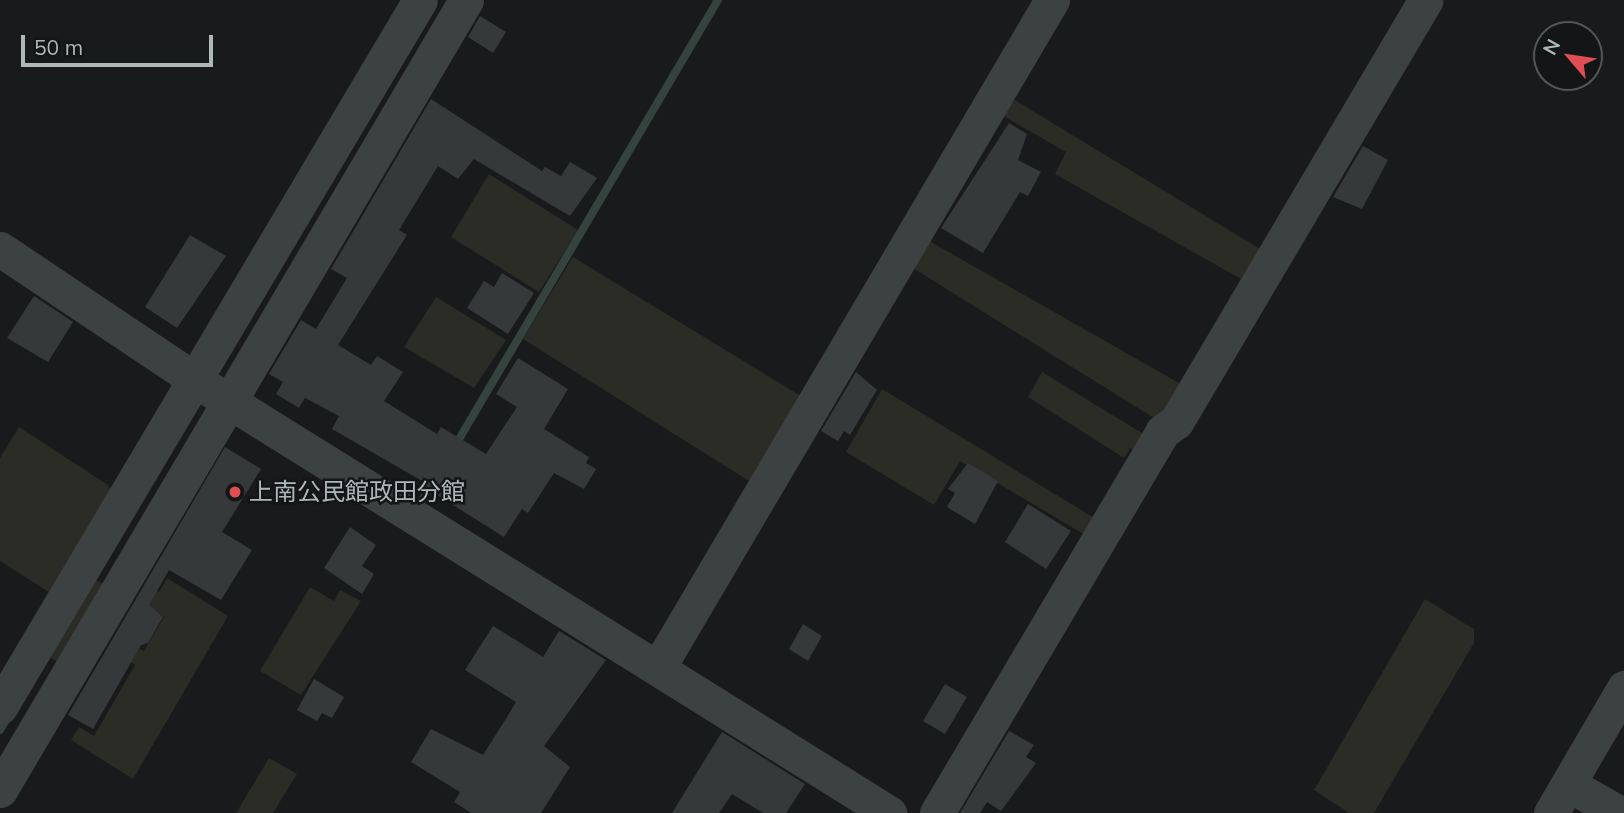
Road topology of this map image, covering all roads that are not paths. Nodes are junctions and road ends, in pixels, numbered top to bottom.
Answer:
1 (420, 0) edge
2 (466, 0) edge
3 (1052, 0) edge
4 (1426, 0) edge
5 (0, 249) edge
6 (210, 389) junction
7 (663, 661) junction
8 (1624, 688) edge
9 (0, 707) edge
10 (0, 790) edge
11 (1561, 796) edge
12 (889, 813) edge
13 (937, 813) edge
14 (1619, 813) edge

1 - 6 street
2 - 6 street
3 - 7 street
4 - 13 street
5 - 6 street
6 - 7 street
6 - 9 street
6 - 10 street
7 - 12 street
8 - 11 street
11 - 14 street

